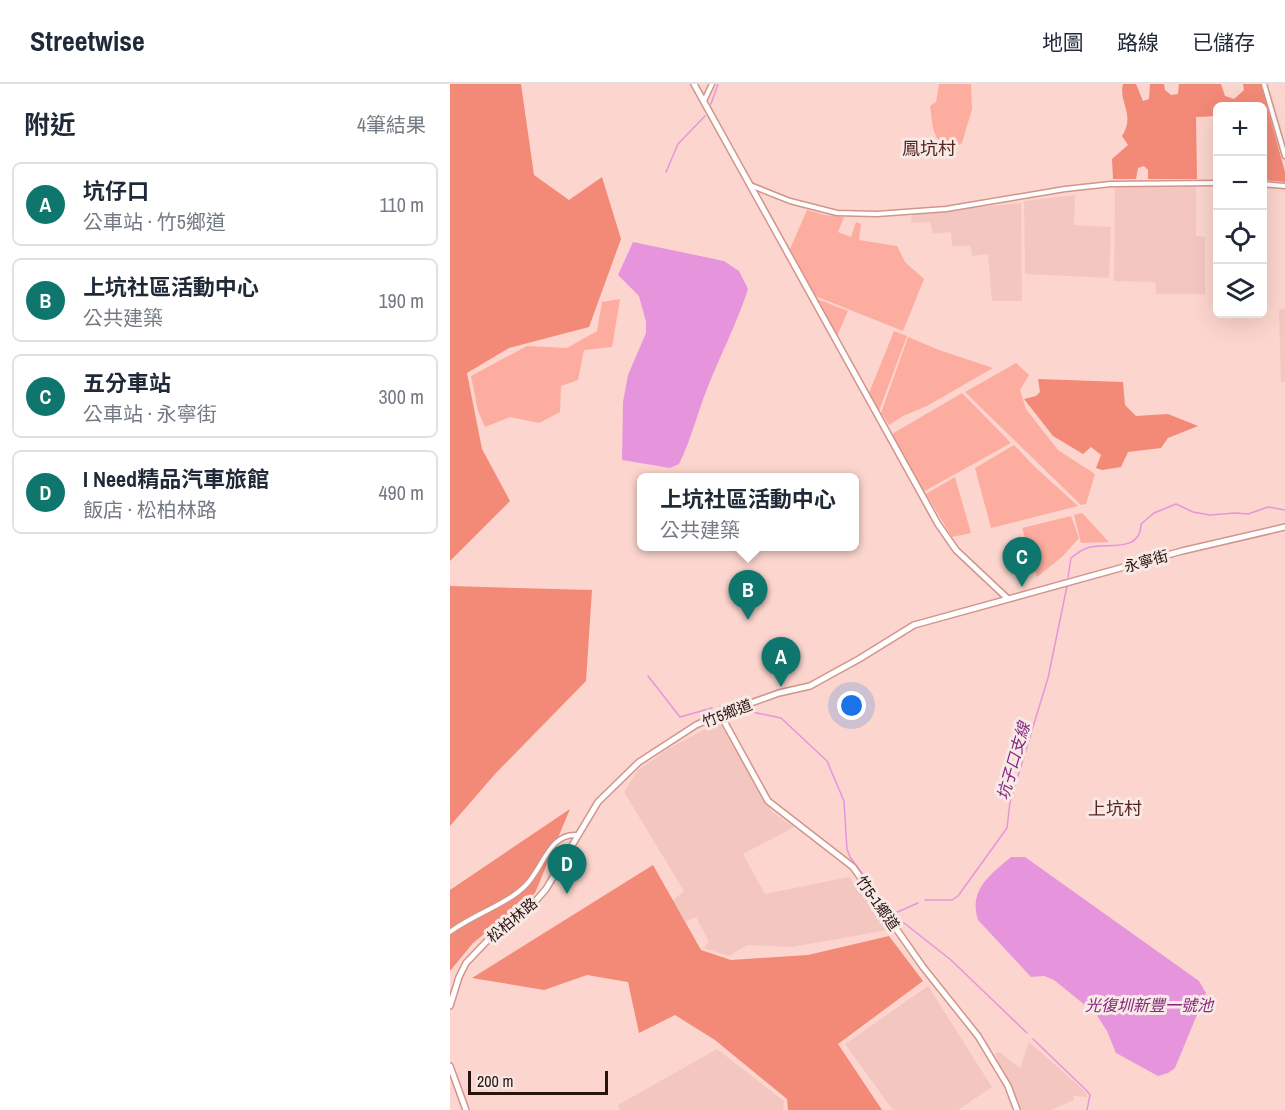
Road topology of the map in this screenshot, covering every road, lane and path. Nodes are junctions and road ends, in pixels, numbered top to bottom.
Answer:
1 (694, 84) edge
2 (712, 84) edge
3 (1264, 84) edge
4 (704, 101) junction
5 (1285, 156) edge
6 (1213, 183) edge
7 (1267, 184) edge
8 (749, 185) junction
9 (1285, 186) edge
10 (1285, 527) edge
11 (1007, 598) junction
12 (720, 714) junction
13 (577, 835) junction
14 (450, 932) edge
15 (450, 1006) edge
16 (450, 1066) edge
17 (466, 1110) edge
18 (1017, 1110) edge

1 - 4 street
2 - 4 street
3 - 5 street
4 - 8 street
6 - 8 street
7 - 9 street
8 - 11 street
10 - 11 street, 永寧街
11 - 12 street, 竹5鄉道
12 - 13 street, 竹5鄉道
12 - 18 street, 竹5-1鄉道
13 - 14 street
13 - 15 street, 松柏林路
16 - 17 street

